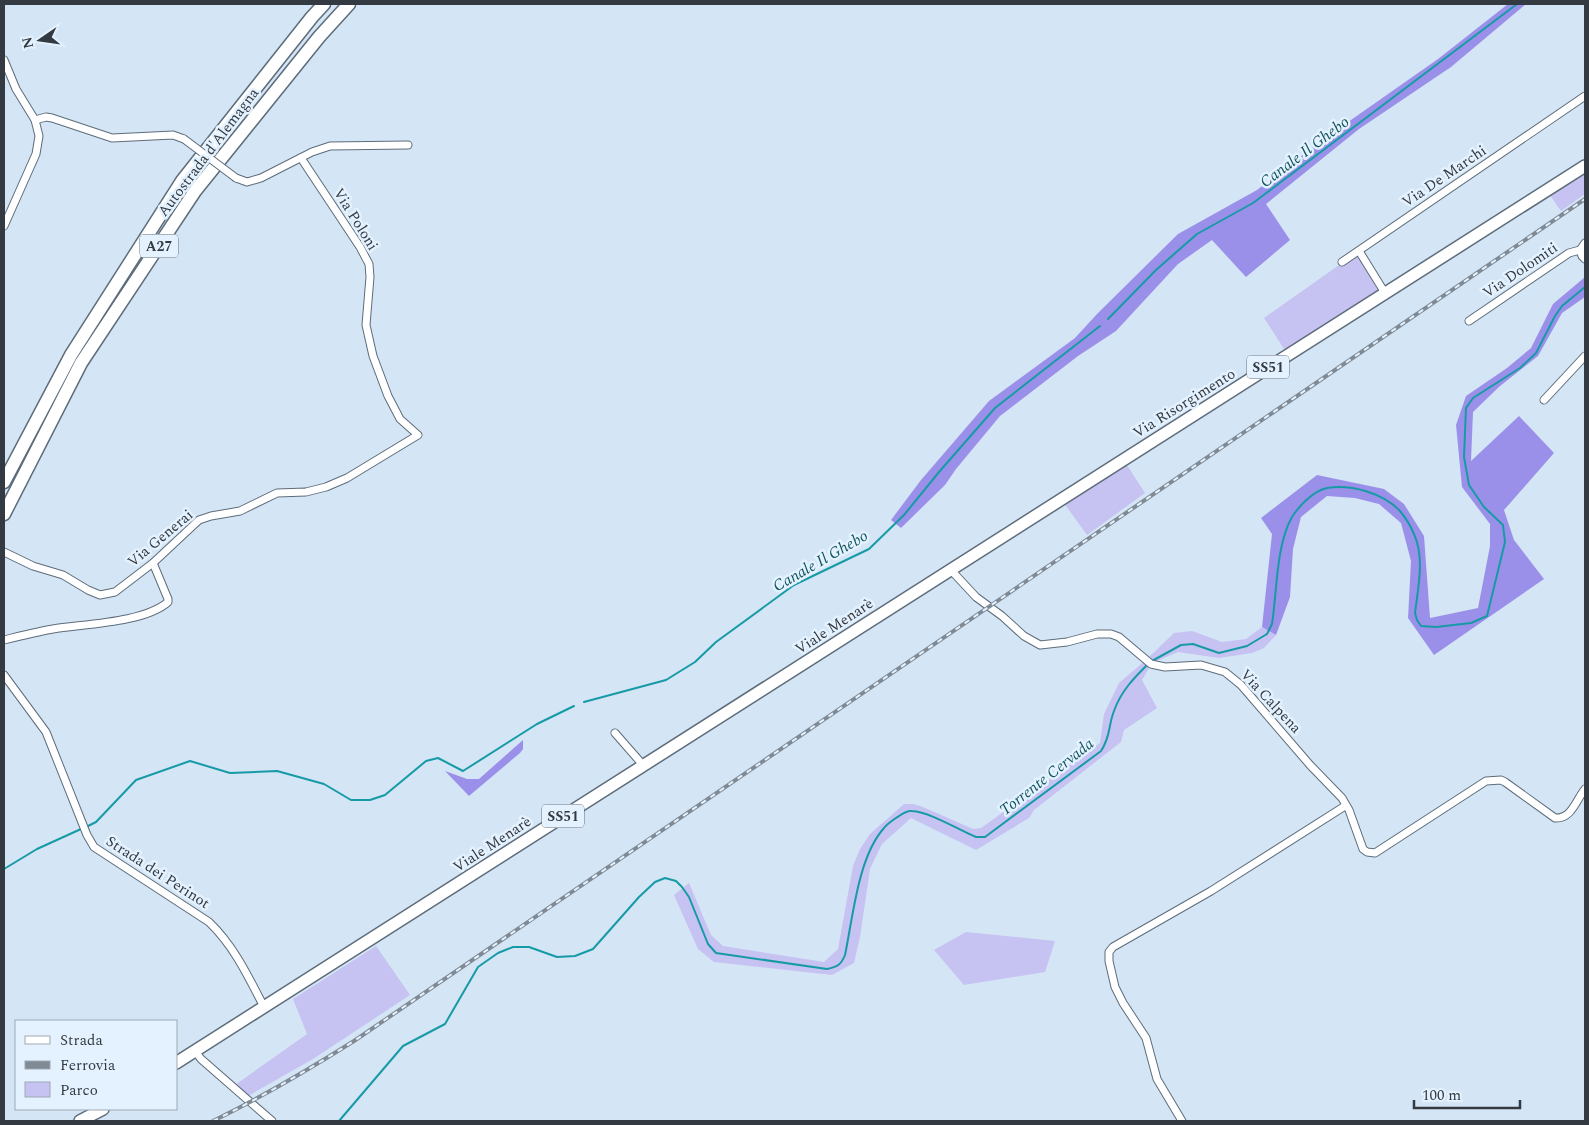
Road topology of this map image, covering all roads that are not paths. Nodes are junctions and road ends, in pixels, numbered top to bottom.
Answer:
1 (324, 4) edge
2 (349, 4) edge
3 (4, 60) edge
4 (1585, 97) edge
5 (36, 120) junction
6 (408, 145) dead end
7 (301, 158) junction
8 (1585, 166) edge
9 (4, 226) edge
10 (1585, 243) edge
11 (1580, 250) junction
12 (1359, 251) junction
13 (1585, 259) edge
14 (1342, 262) dead end
15 (1385, 293) junction
16 (1469, 321) dead end
17 (1585, 356) edge
18 (1544, 400) dead end
19 (418, 435) joint
20 (4, 482) edge
21 (4, 514) edge
22 (5, 553) edge
23 (153, 563) junction
24 (950, 569) junction
25 (4, 640) edge
26 (4, 675) edge
27 (615, 733) dead end
28 (643, 765) junction
29 (1585, 790) edge
30 (1346, 806) junction
31 (264, 1007) junction
32 (195, 1051) junction
33 (178, 1062) edge
34 (101, 1110) edge
35 (80, 1121) edge
36 (272, 1121) edge
37 (1182, 1121) edge

1 - 20 highway, Autostrada d'Alemagna / A27
2 - 21 highway, Autostrada d'Alemagna / A27
3 - 5 street
4 - 12 street, Via De Marchi
5 - 7 street, bridge
5 - 9 street
6 - 7 street
7 - 19 street, Via Poloni
8 - 15 main road, Via Risorgimento / SS51
10 - 11 street, Via Dolomiti
11 - 13 street
11 - 16 street, Via Dolomiti
12 - 14 street, Via De Marchi
12 - 15 street
15 - 24 main road, Via Risorgimento / SS51
17 - 18 street
19 - 23 street, Via Generai
22 - 23 street, Via Generai
23 - 25 street
24 - 28 main road, Viale Menarè / SS51
24 - 30 street, Via Calpena
26 - 31 street, Strada dei Perinot
27 - 28 street
28 - 31 main road, Viale Menarè / SS51
29 - 30 street, Via Calpena
30 - 37 street
31 - 32 main road, Viale Menarè / SS51
32 - 33 main road, Viale Menarè / SS51
32 - 36 street
34 - 35 main road

